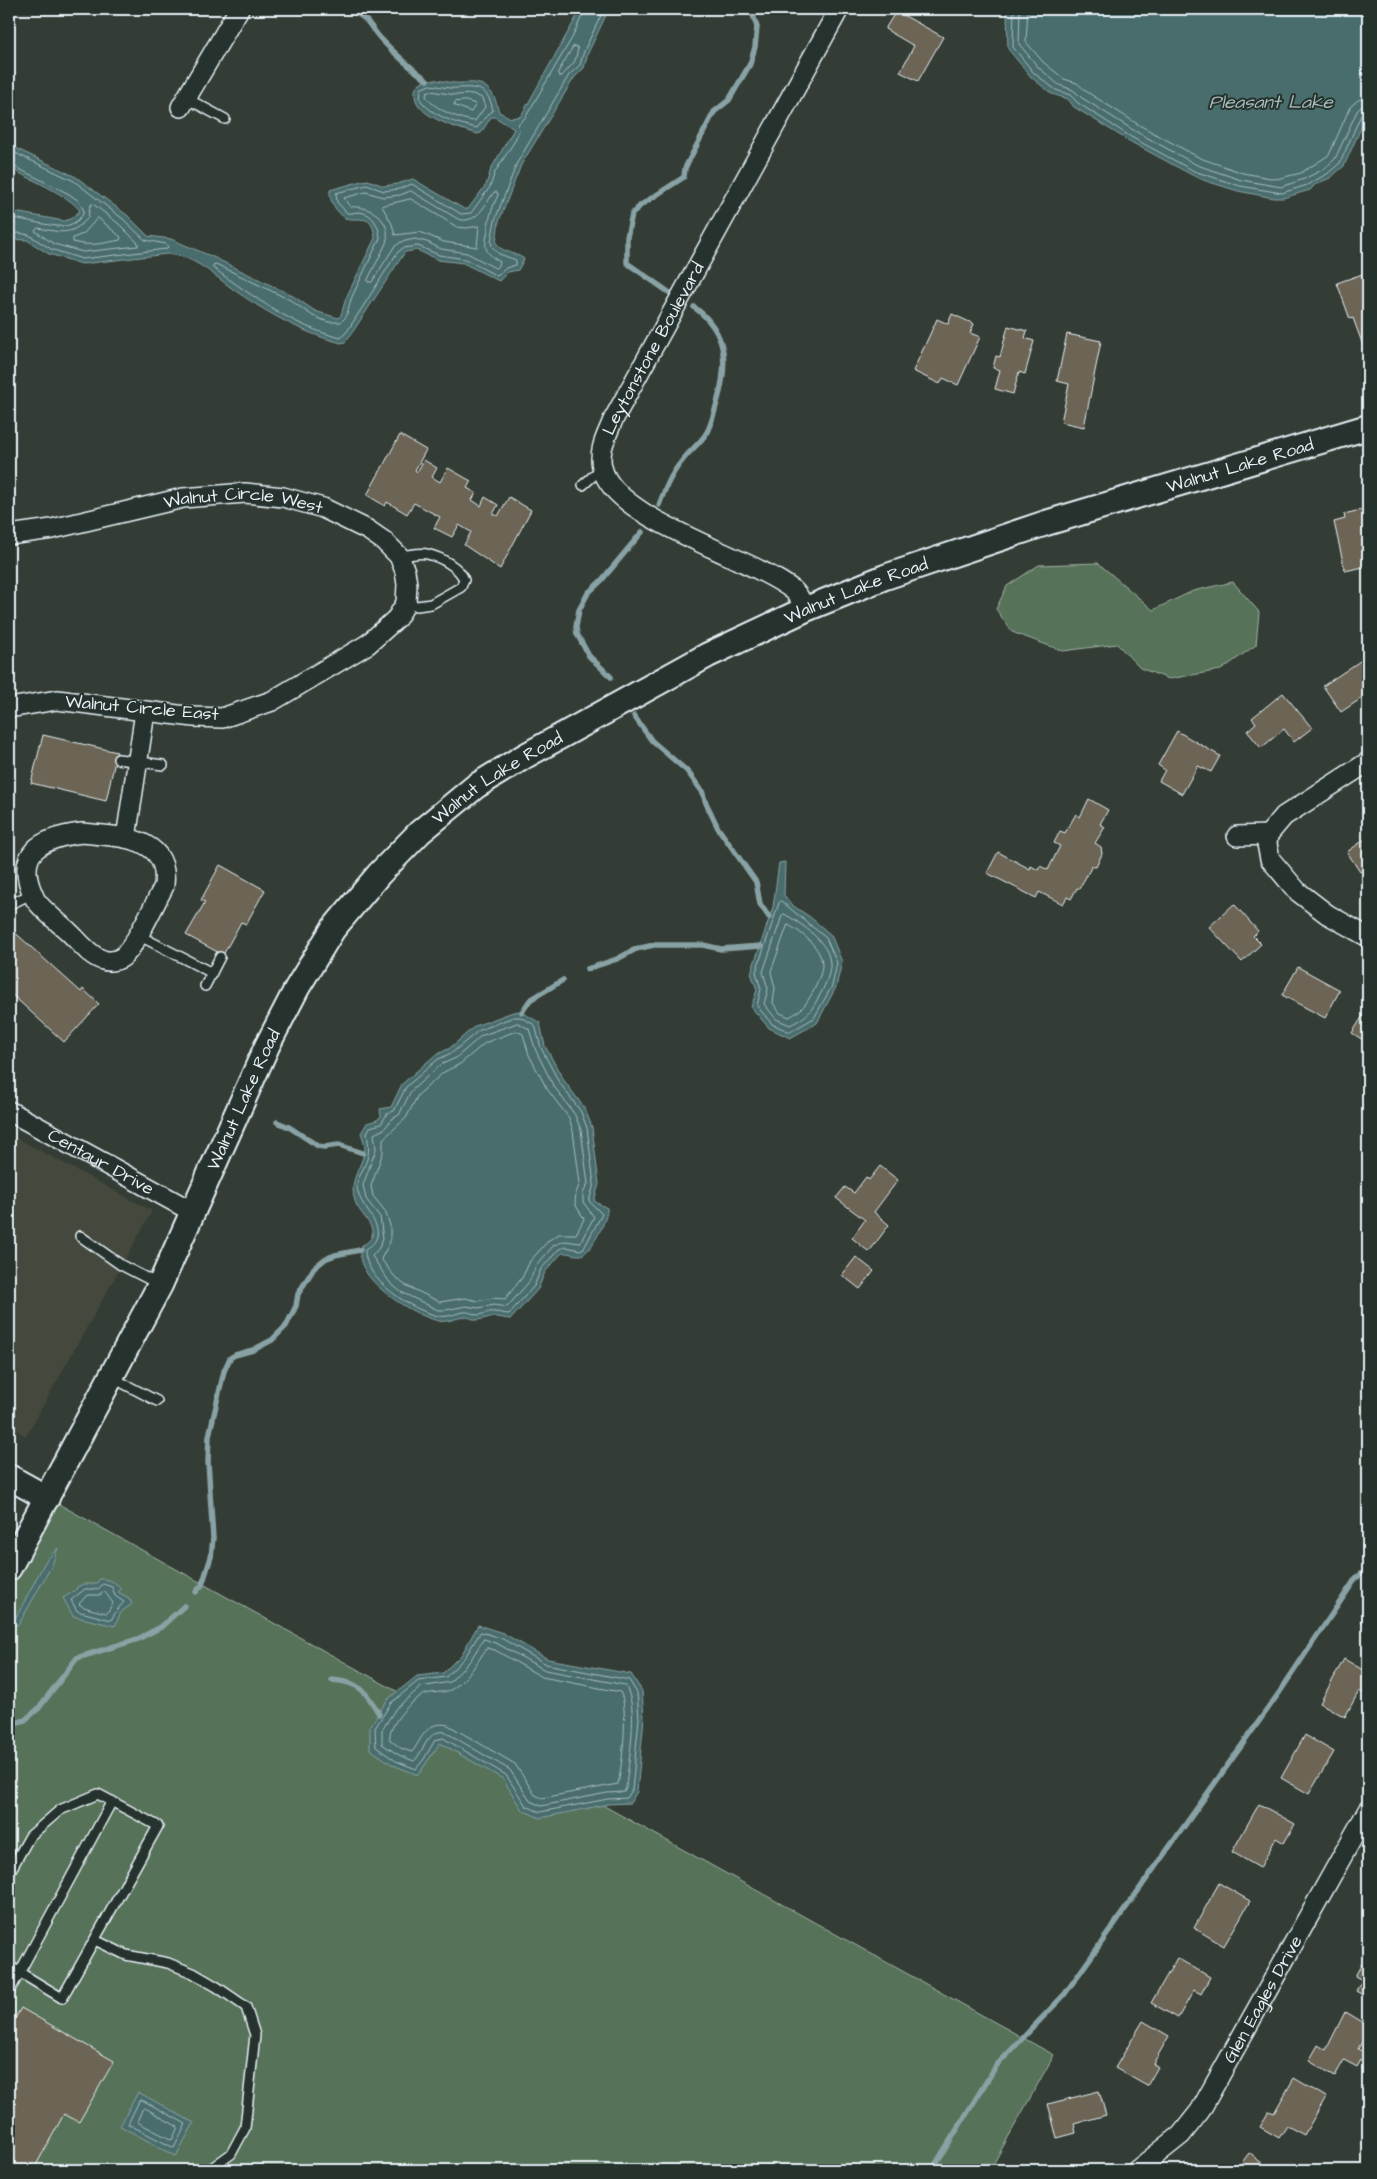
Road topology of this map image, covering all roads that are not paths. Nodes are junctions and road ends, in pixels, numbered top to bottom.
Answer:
1 (239, 9) edge
2 (839, 9) edge
3 (184, 102) joint
4 (225, 119) dead end
5 (1368, 427) edge
6 (602, 468) junction
7 (583, 485) dead end
8 (9, 535) edge
9 (399, 556) junction
10 (806, 609) junction
11 (401, 611) junction
12 (9, 708) edge
13 (146, 712) junction
14 (118, 759) dead end
15 (138, 762) junction
16 (1368, 762) edge
17 (163, 766) dead end
18 (1268, 835) junction
19 (1237, 836) dead end
20 (126, 838) junction
21 (34, 893) junction
22 (9, 905) edge
23 (138, 934) junction
24 (1368, 937) edge
25 (220, 957) dead end
26 (212, 972) junction
27 (205, 986) dead end
28 (9, 1111) edge
29 (193, 1212) junction
30 (80, 1236) dead end
31 (160, 1285) junction
32 (111, 1376) junction
33 (157, 1402) dead end
34 (9, 1477) edge
35 (47, 1498) junction
36 (9, 1568) edge
37 (112, 1801) junction
38 (1368, 1810) edge
39 (9, 1873) edge
40 (95, 1940) junction
41 (9, 1966) edge
42 (19, 1972) junction
43 (9, 1992) edge
44 (209, 2170) edge
45 (1137, 2170) edge

1 - 3 street
2 - 6 street, Leytonstone Boulevard
3 - 4 lane
5 - 10 street, Walnut Lake Road
6 - 7 lane
6 - 10 street
8 - 9 street, Walnut Circle West
9 - 11 street, Walnut Circle West
9 - 11 lane
10 - 29 street, Walnut Lake Road
11 - 13 street, Walnut Circle East
12 - 13 street, Walnut Circle East
13 - 15 street
14 - 15 lane
15 - 17 lane
15 - 20 street
16 - 18 street
18 - 19 street
18 - 24 street
20 - 21 street
20 - 23 street
21 - 22 lane
21 - 23 street
23 - 26 lane
25 - 26 lane
26 - 27 lane
28 - 29 street, Centaur Drive
29 - 31 street, Walnut Lake Road
30 - 31 lane
31 - 32 street, Walnut Lake Road
32 - 33 lane
32 - 35 street, Walnut Lake Road
34 - 35 street
35 - 36 street, Walnut Lake Road
37 - 39 lane
37 - 40 lane
37 - 42 lane
38 - 45 street, Glen Eagles Drive
40 - 42 lane
40 - 44 lane
41 - 42 lane
42 - 43 lane

